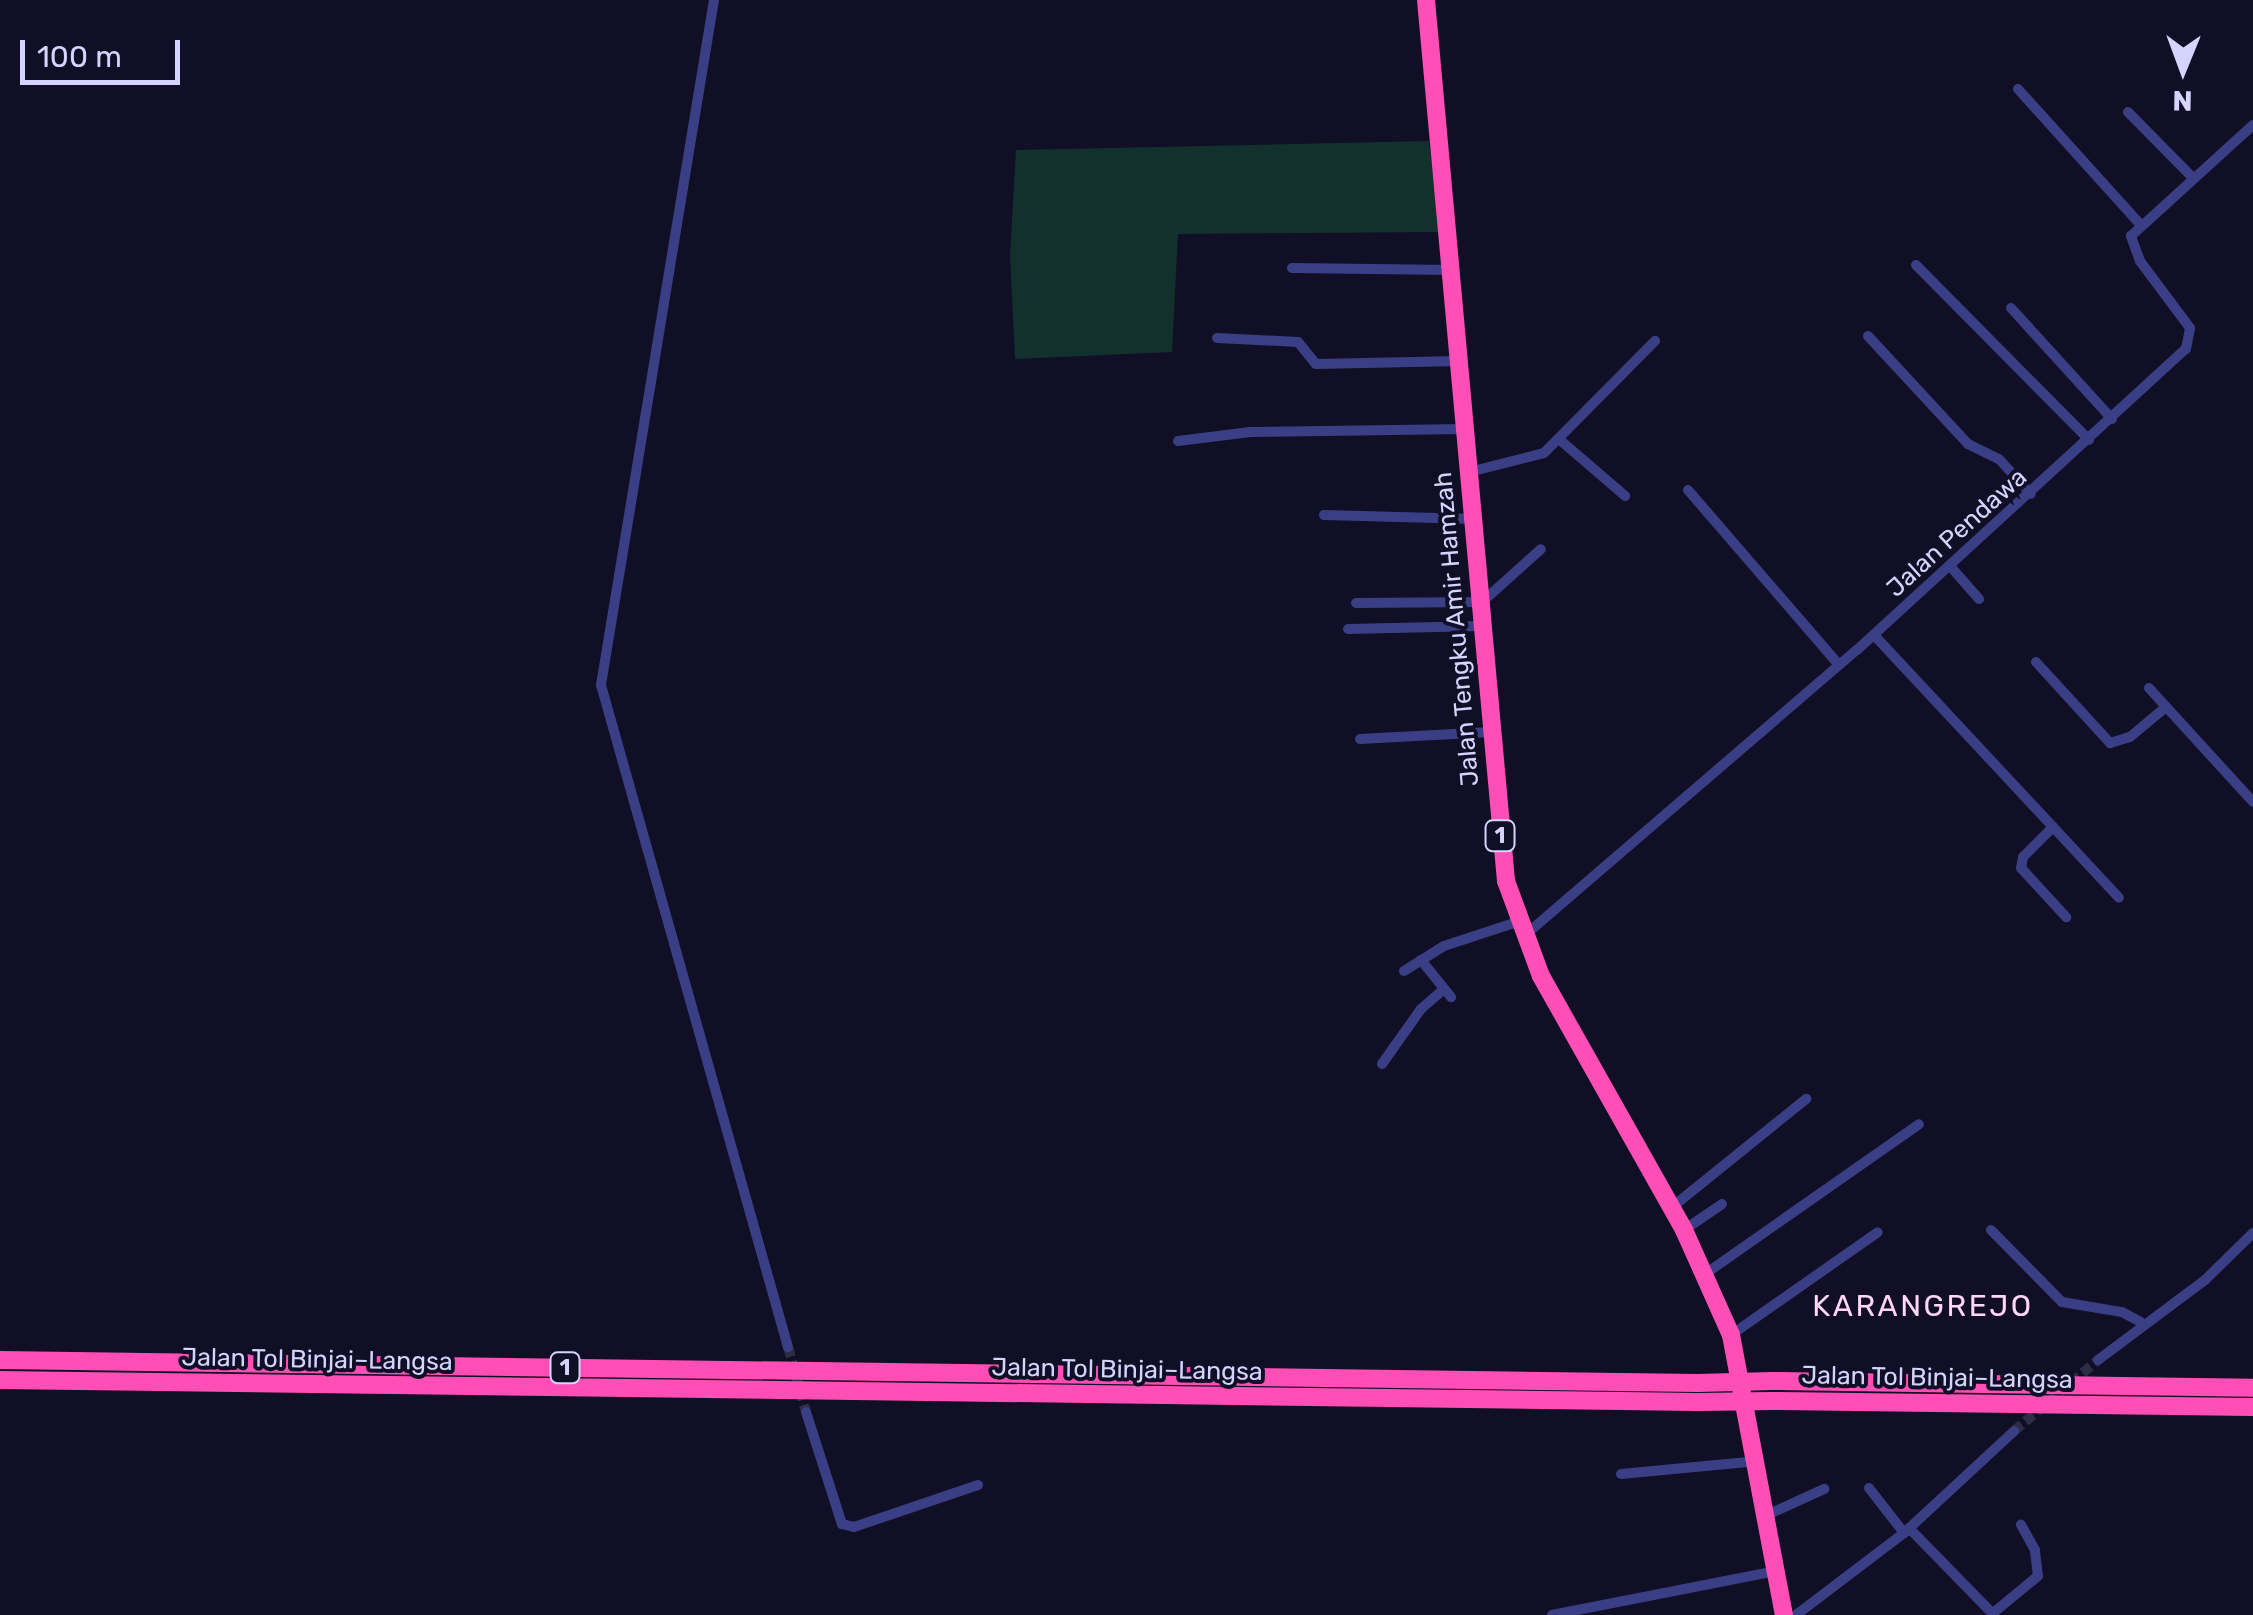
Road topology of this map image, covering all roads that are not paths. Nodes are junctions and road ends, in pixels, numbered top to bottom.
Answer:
1 (714, 0) edge
2 (1426, 0) edge
3 (2018, 89) dead end
4 (2128, 112) dead end
5 (2253, 125) edge
6 (2193, 178) junction
7 (2141, 225) junction
8 (1916, 265) dead end
9 (1292, 268) dead end
10 (1452, 270) junction
11 (2011, 308) dead end
12 (1868, 336) dead end
13 (1218, 338) dead end
14 (1655, 341) dead end
15 (1460, 361) junction
16 (2112, 419) junction
17 (1465, 429) junction
18 (1560, 440) junction
19 (2089, 440) junction
20 (1178, 441) dead end
21 (1469, 472) junction
22 (1688, 490) dead end
23 (2031, 494) junction
24 (1625, 496) dead end
25 (1324, 516) dead end
26 (1473, 519) junction
27 (1541, 549) dead end
28 (1950, 566) junction
29 (1979, 599) dead end
30 (1482, 602) junction
31 (1356, 603) dead end
32 (1483, 626) junction
33 (1348, 629) dead end
34 (1874, 635) junction
35 (2036, 662) dead end
36 (1840, 665) junction
37 (2149, 688) dead end
38 (2166, 707) junction
39 (1491, 732) junction
40 (1360, 738) dead end
41 (2253, 802) edge
42 (2053, 827) junction
43 (2119, 898) dead end
44 (2066, 918) dead end
45 (1520, 930) junction
46 (1421, 960) junction
47 (1404, 971) dead end
48 (1382, 1064) dead end
49 (1806, 1099) dead end
50 (1919, 1124) dead end
51 (1722, 1204) dead end
52 (1671, 1208) junction
53 (1684, 1230) junction
54 (1992, 1230) dead end
55 (1878, 1232) dead end
56 (2253, 1233) edge
57 (1705, 1274) junction
58 (2141, 1322) junction
59 (1730, 1335) junction
60 (788, 1348) tunnel mouth
61 (0, 1360) edge
62 (2098, 1360) tunnel mouth
63 (0, 1380) edge
64 (2253, 1388) edge
65 (1772, 1391) junction
66 (2253, 1407) edge
67 (806, 1412) tunnel mouth
68 (2014, 1431) tunnel mouth
69 (1758, 1461) junction
70 (1621, 1474) dead end
71 (978, 1485) dead end
72 (1869, 1488) dead end
73 (1824, 1489) dead end
74 (1767, 1515) junction
75 (2021, 1525) dead end
76 (1907, 1531) junction
77 (1778, 1570) junction
78 (1994, 1614) edge
79 (1552, 1615) edge
80 (1784, 1615) edge
81 (1796, 1615) edge

1 - 60 street
2 - 10 highway, Jalan Tengku Amir Hamzah / 1
3 - 7 street
4 - 6 street
5 - 6 street
6 - 7 street
7 - 16 street, Jalan Pendawa
8 - 19 street
9 - 10 street
10 - 15 highway, Jalan Tengku Amir Hamzah / 1
11 - 16 street
12 - 23 street
13 - 15 street
14 - 18 street
15 - 17 highway, Jalan Tengku Amir Hamzah / 1
16 - 19 street, Jalan Pendawa
17 - 20 street
17 - 21 highway, Jalan Tengku Amir Hamzah / 1
18 - 21 street
18 - 24 street
19 - 23 street, Jalan Pendawa
21 - 26 highway, Jalan Tengku Amir Hamzah / 1
22 - 36 street
23 - 28 street, Jalan Pendawa
25 - 26 street
26 - 30 highway, Jalan Tengku Amir Hamzah / 1
27 - 30 street
28 - 29 street
28 - 34 street, Jalan Pendawa
30 - 31 street
30 - 32 highway, Jalan Tengku Amir Hamzah / 1
32 - 33 street
32 - 39 highway, Jalan Tengku Amir Hamzah / 1
34 - 36 street, Jalan Pendawa
34 - 42 street
35 - 38 street
36 - 45 street, Jalan Pendawa
37 - 38 street
38 - 41 street
39 - 40 street
39 - 45 highway, Jalan Tengku Amir Hamzah / 1
42 - 43 street
42 - 44 street
45 - 46 street, Jalan Pendawa
45 - 52 highway, Jalan Tengku Amir Hamzah / 1
46 - 47 street, Jalan Pendawa
46 - 48 street
49 - 52 street
50 - 57 street
51 - 53 street
52 - 53 highway, Jalan Tengku Amir Hamzah / 1
53 - 57 highway, Jalan Tengku Amir Hamzah / 1
54 - 58 street
55 - 59 street
56 - 58 street
57 - 59 highway, Jalan Tengku Amir Hamzah / 1
58 - 62 street
59 - 69 highway, Jalan Tengku Amir Hamzah / 1
61 - 65 highway, Jalan Tol Binjai–Langsa / 1, bridge
63 - 65 highway, Jalan Tol Binjai–Langsa / 1, bridge
64 - 65 highway, Jalan Tol Binjai–Langsa / 1
65 - 66 highway, Jalan Tol Binjai–Langsa / 1
67 - 71 street
68 - 76 street
69 - 70 street
69 - 74 highway, Jalan Tengku Amir Hamzah / 1
72 - 76 street
73 - 74 street
74 - 77 highway, Jalan Tengku Amir Hamzah / 1
75 - 78 street
76 - 78 street
76 - 81 street
77 - 79 street
77 - 80 highway, Jalan Tengku Amir Hamzah / 1

